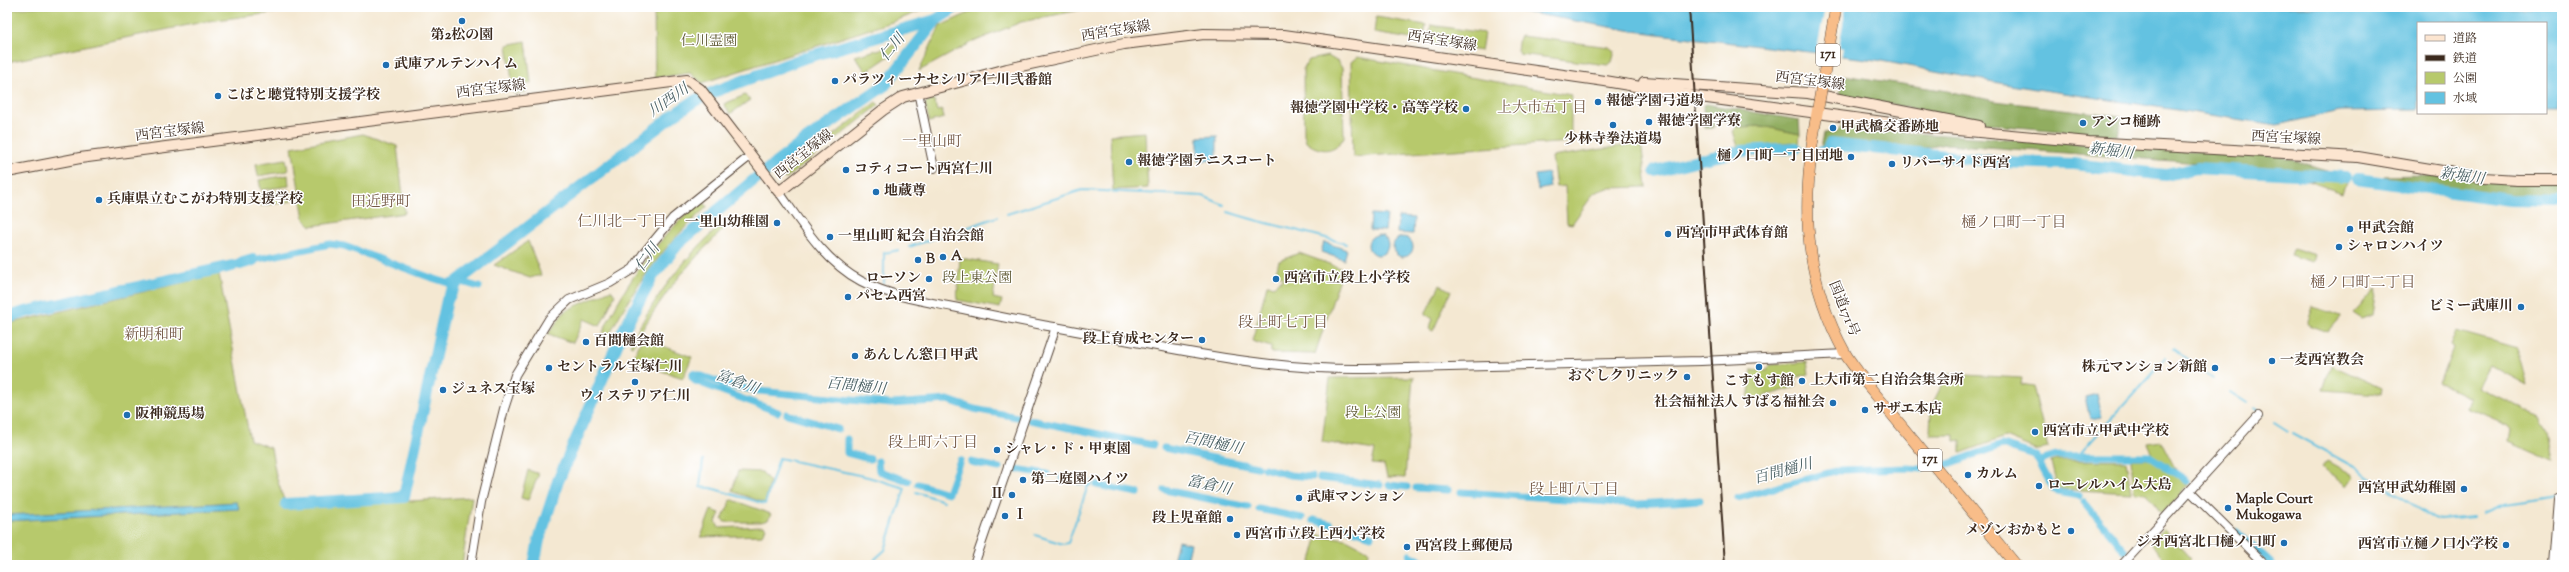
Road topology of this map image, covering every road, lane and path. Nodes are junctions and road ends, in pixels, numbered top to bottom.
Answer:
1 (1836, 7) edge
2 (1605, 81) junction
3 (918, 92) junction
4 (1817, 114) junction
5 (2008, 133) junction
6 (751, 157) junction
7 (934, 168) dead end
8 (7, 172) edge
9 (2562, 180) edge
10 (779, 191) junction
11 (1056, 327) junction
12 (1845, 354) junction
13 (2258, 416) dead end
14 (2190, 491) junction
15 (2559, 500) dead end
16 (471, 565) edge
17 (974, 565) edge
18 (2016, 565) edge
19 (2122, 565) edge
20 (2266, 565) edge
21 (2554, 565) edge

1 - 4 highway, 国道171号 / 171, bridge
2 - 3 main road, 西宮宝塚線
2 - 4 main road, 西宮宝塚線
2 - 5 main road, 西宮宝塚線
3 - 7 street
3 - 10 main road, 西宮宝塚線
4 - 5 main road, 西宮宝塚線
4 - 12 highway, 国道171号 / 171
5 - 9 main road, 西宮宝塚線
6 - 8 main road, 西宮宝塚線
6 - 10 main road, 西宮宝塚線
6 - 16 street
10 - 11 street
11 - 12 street
11 - 17 street
12 - 18 highway, 国道171号 / 171
13 - 14 street
14 - 19 street
14 - 20 street
15 - 21 street

